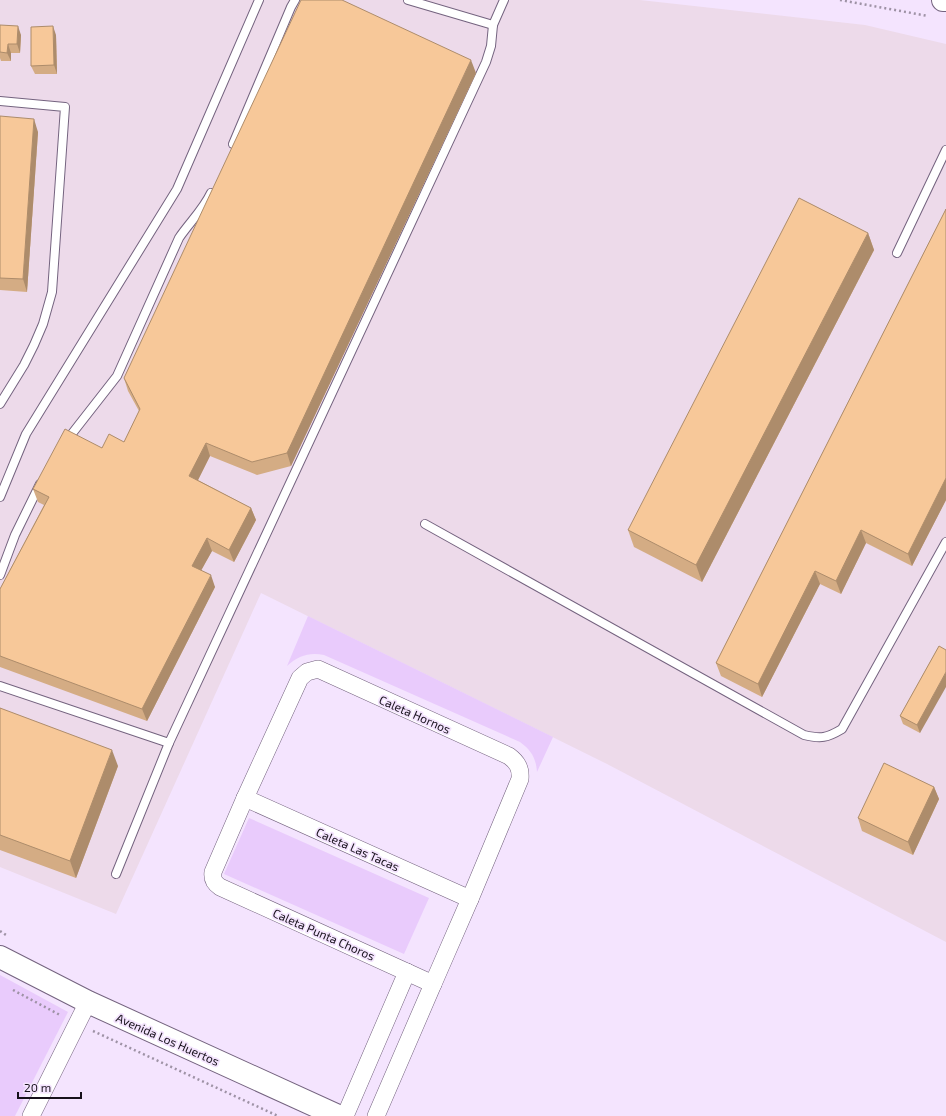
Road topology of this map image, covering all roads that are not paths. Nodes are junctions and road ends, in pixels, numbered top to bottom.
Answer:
1 (259, 0) edge
2 (295, 0) edge
3 (408, 0) edge
4 (504, 0) edge
5 (493, 24) junction
6 (0, 101) edge
7 (231, 150) edge
8 (946, 150) edge
9 (216, 185) edge
10 (897, 253) dead end
11 (0, 404) edge
12 (64, 444) edge
13 (42, 479) edge
14 (0, 497) edge
15 (425, 524) dead end
16 (946, 542) edge
17 (0, 575) edge
18 (0, 686) edge
19 (169, 743) junction
20 (245, 798) junction
21 (116, 874) dead end
22 (470, 899) junction
23 (0, 957) edge
24 (407, 972) junction
25 (433, 984) junction
26 (88, 1002) junction
27 (31, 1116) edge
28 (338, 1116) edge
29 (345, 1116) edge
30 (376, 1116) edge

1 - 14 lane
2 - 7 lane
3 - 5 lane
4 - 5 lane
5 - 19 lane
6 - 11 lane
8 - 10 lane
9 - 12 lane
13 - 17 lane
15 - 16 lane
18 - 19 lane
19 - 21 lane
20 - 22 street, Caleta Las Tacas
20 - 22 street, Caleta Hornos
20 - 24 street, Caleta Punta Choros
22 - 25 street
23 - 26 street, Avenida Los Huertos
24 - 25 street, Caleta Punta Choros
24 - 29 street
25 - 30 street
26 - 27 street
26 - 28 street, Avenida Los Huertos

